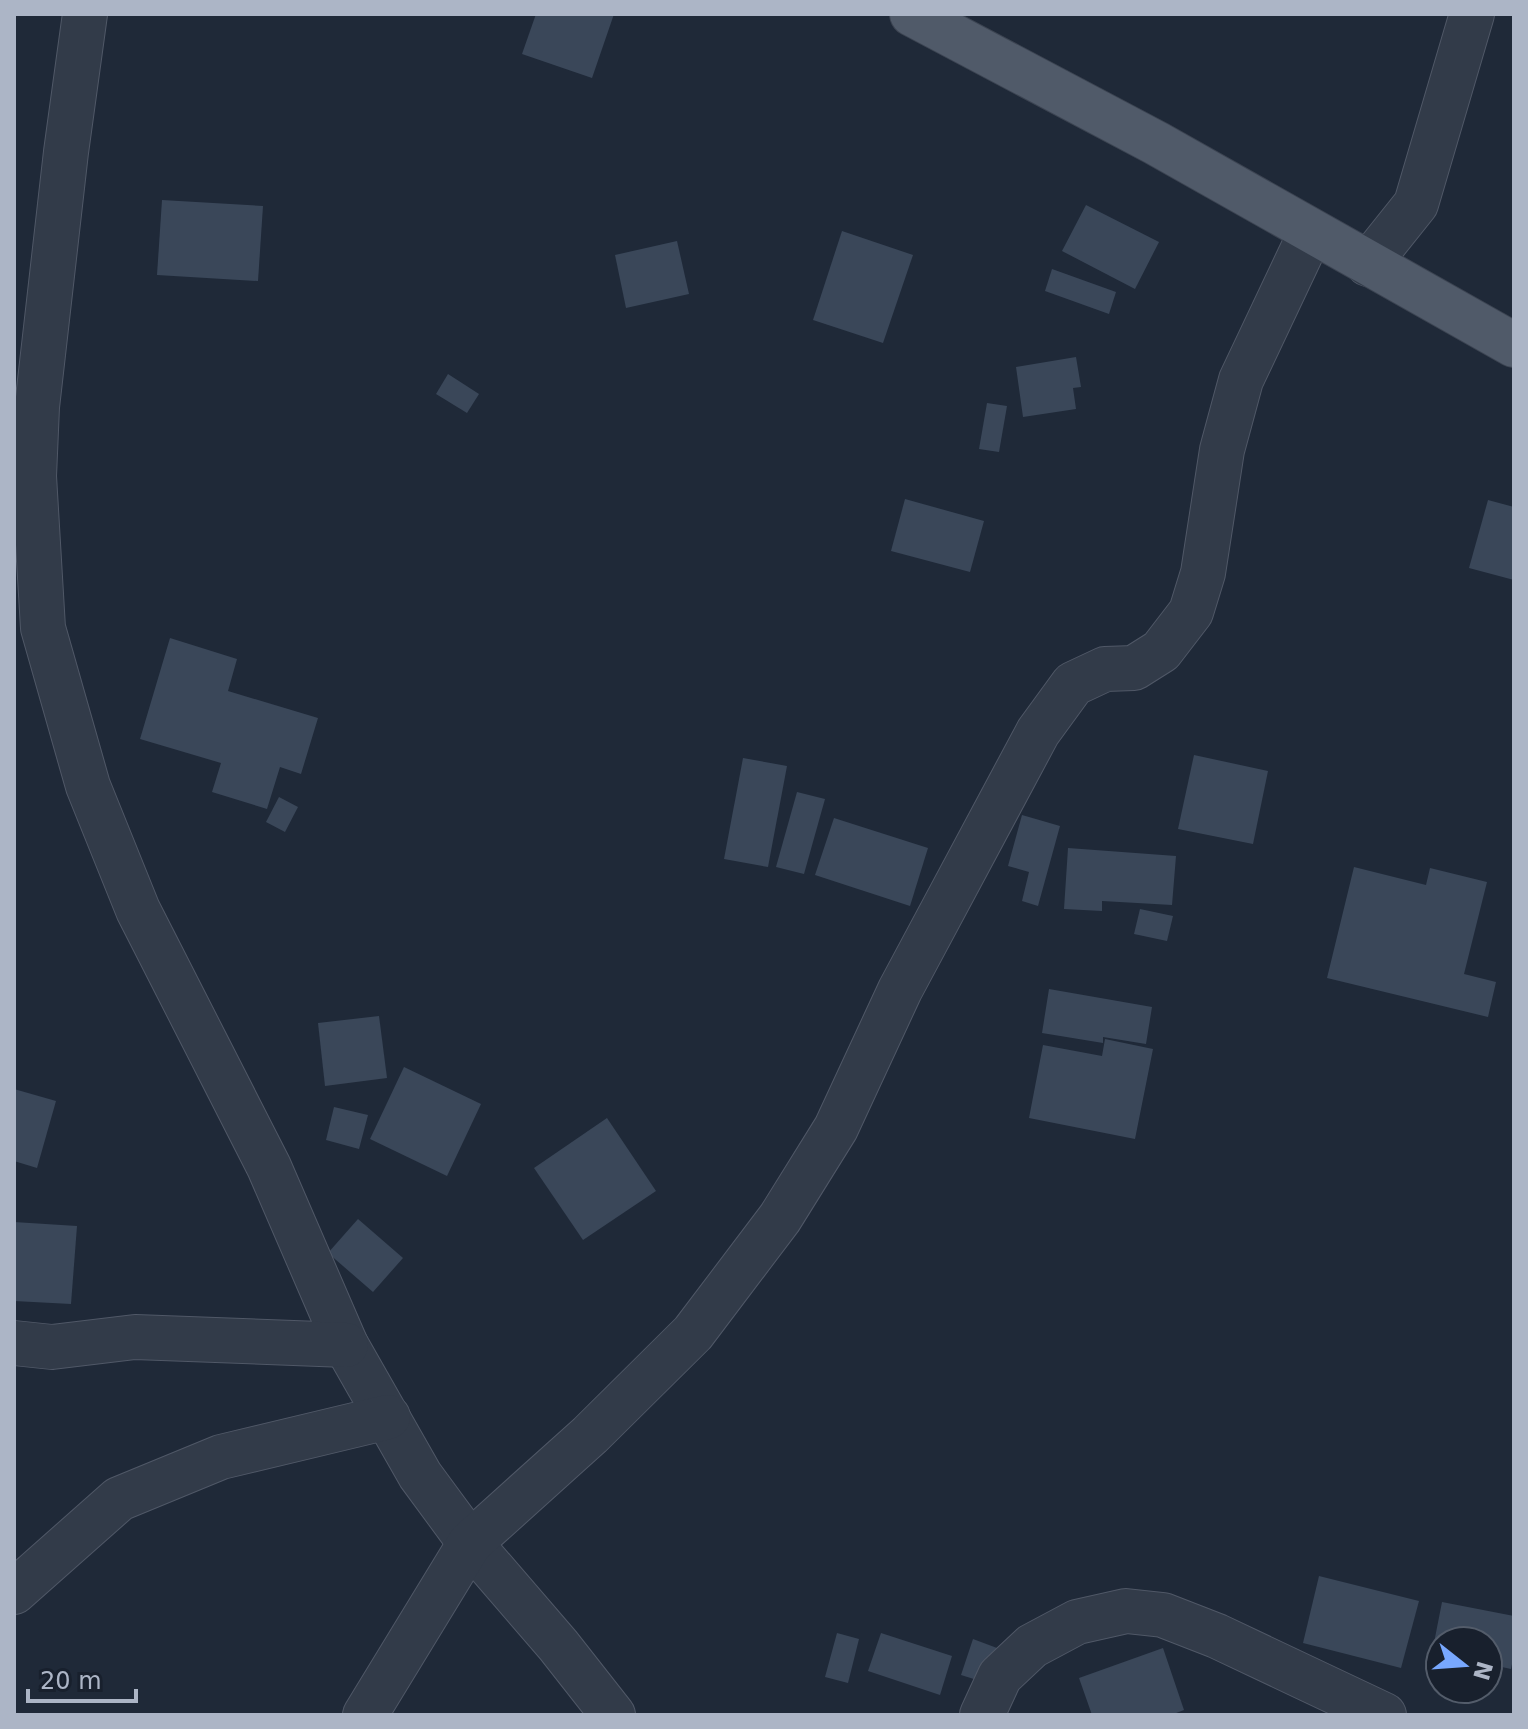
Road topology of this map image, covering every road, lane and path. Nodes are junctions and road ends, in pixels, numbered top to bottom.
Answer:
1 (85, 14) edge
2 (912, 14) edge
3 (1472, 14) edge
4 (1311, 232) junction
5 (1368, 264) junction
6 (1514, 345) edge
7 (29, 627) edge
8 (14, 1343) edge
9 (346, 1345) junction
10 (388, 1417) junction
11 (470, 1543) junction
12 (14, 1592) edge
13 (365, 1715) edge
14 (613, 1715) edge
15 (982, 1715) edge
16 (1384, 1715) edge

1 - 7 street
2 - 4 main road
3 - 5 street
4 - 5 main road
4 - 11 street
5 - 6 main road
7 - 9 street
8 - 9 street
9 - 10 street
10 - 11 street
10 - 12 street
11 - 13 street
11 - 14 street
15 - 16 street

